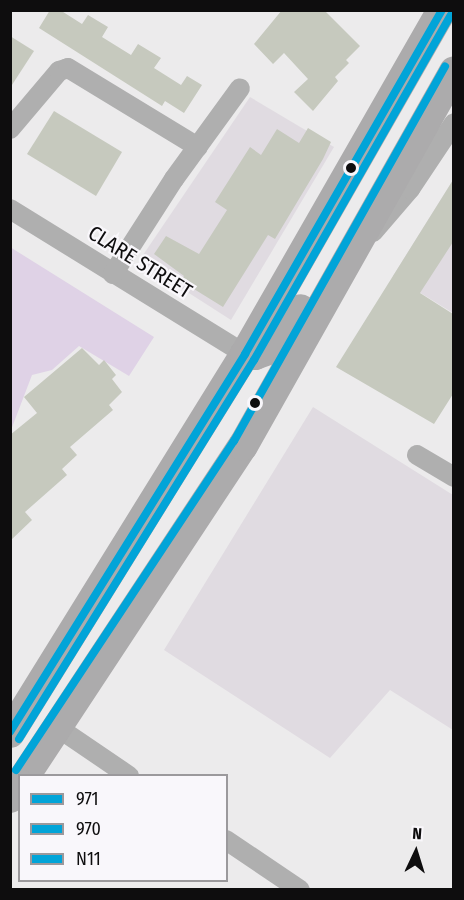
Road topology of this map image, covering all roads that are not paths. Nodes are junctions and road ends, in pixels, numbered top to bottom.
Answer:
1 (442, 10) edge
2 (453, 71) edge
3 (240, 88) dead end
4 (453, 123) edge
5 (10, 129) edge
6 (198, 147) junction
7 (10, 209) edge
8 (353, 251) junction
9 (113, 274) junction
10 (245, 354) junction
11 (417, 454) dead end
12 (451, 471) edge
13 (57, 727) junction
14 (10, 733) edge
15 (26, 774) edge
16 (126, 774) edge
17 (228, 841) edge
18 (300, 890) edge

1 - 10 highway
2 - 8 highway
3 - 6 street
4 - 8 street
5 - 6 street
6 - 9 street
7 - 9 street, CLARE STREET
8 - 10 highway
8 - 13 highway
9 - 10 street, CLARE STREET
10 - 14 highway
11 - 12 street
13 - 15 highway
13 - 16 street
17 - 18 street

